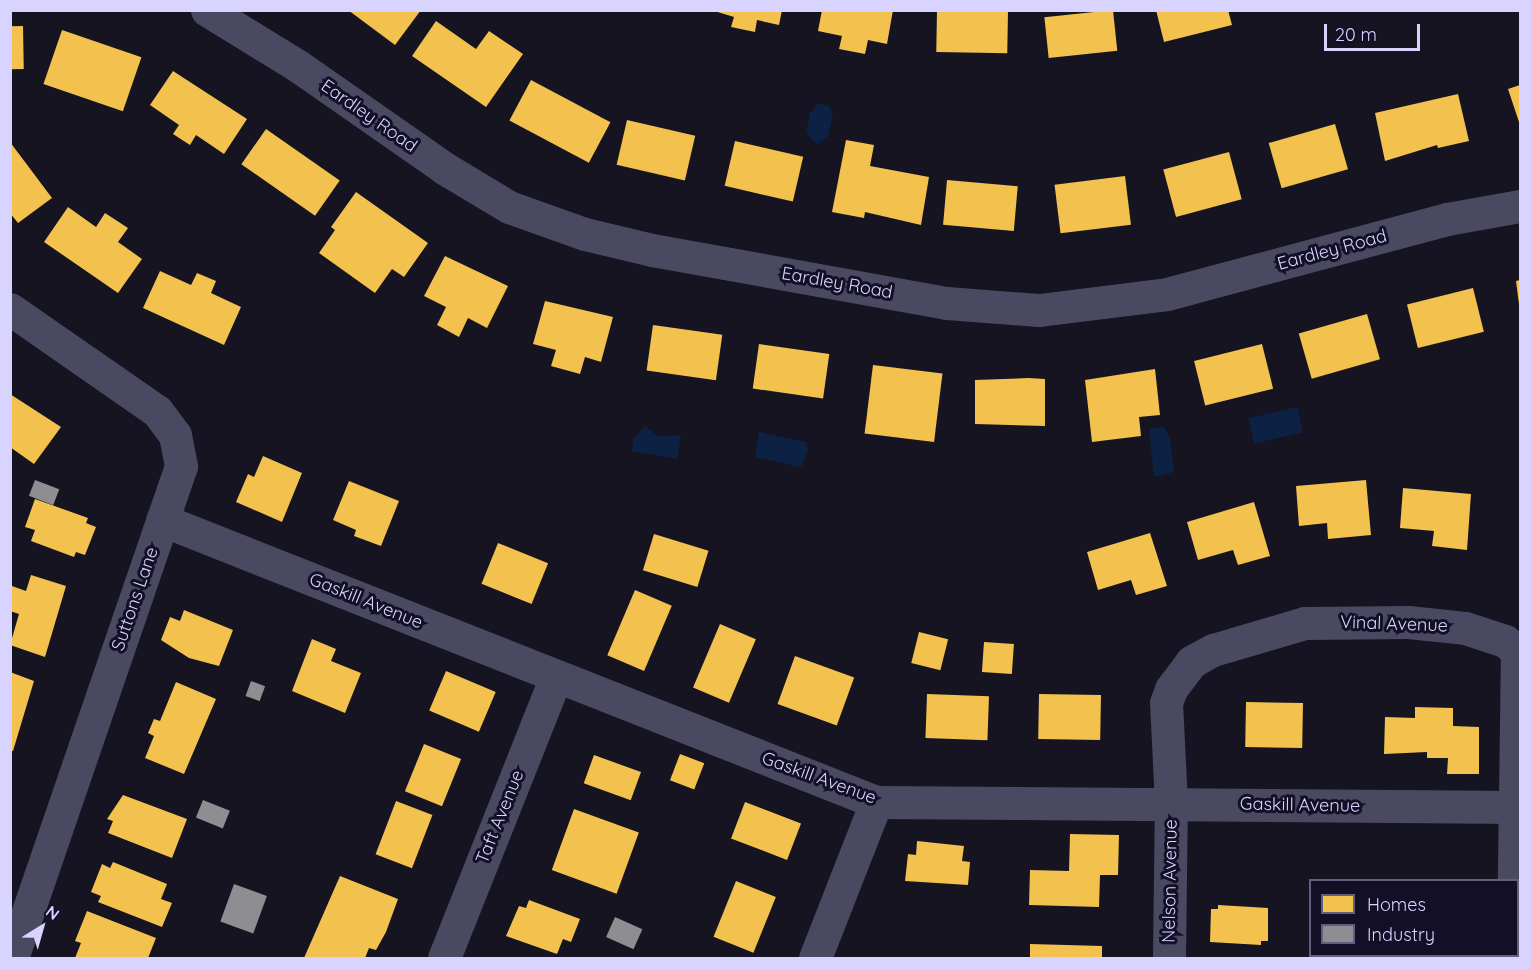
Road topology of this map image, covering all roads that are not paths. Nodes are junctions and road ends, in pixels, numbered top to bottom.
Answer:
1 (207, 10) edge
2 (1521, 206) edge
3 (10, 309) edge
4 (162, 520) junction
5 (556, 676) junction
6 (876, 802) junction
7 (1171, 804) junction
8 (1518, 807) edge
9 (1514, 879) edge
10 (12, 958) edge
11 (444, 958) edge
12 (815, 958) edge
13 (1169, 958) edge

1 - 2 street, Eardley Road
3 - 4 street, Suttons Lane
4 - 5 street, Gaskill Avenue
4 - 10 street, Suttons Lane
5 - 6 street, Gaskill Avenue
5 - 11 street, Taft Avenue
6 - 7 street, Gaskill Avenue
6 - 12 street
7 - 8 street, Gaskill Avenue
7 - 8 street, Vinal Avenue
7 - 13 street, Nelson Avenue
8 - 9 street, Vinal Avenue

